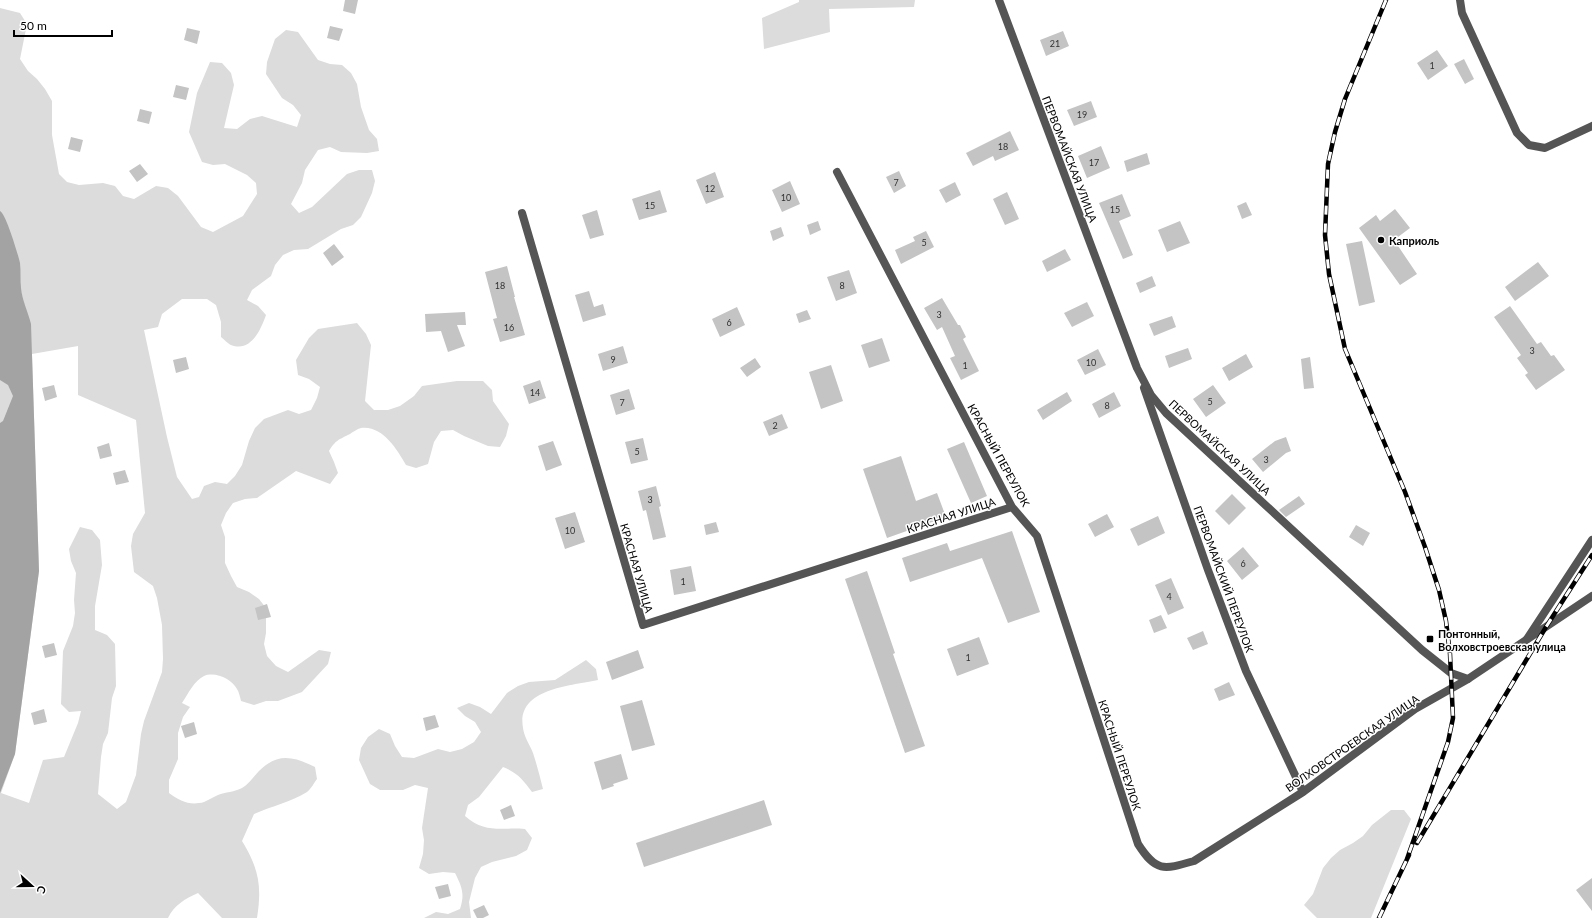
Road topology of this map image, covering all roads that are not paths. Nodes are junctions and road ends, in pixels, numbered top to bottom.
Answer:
1 (1000, 0) edge
2 (1460, 0) edge
3 (1592, 126) edge
4 (837, 172) dead end
5 (522, 213) dead end
6 (1137, 368) junction
7 (1012, 507) junction
8 (1592, 540) edge
9 (1592, 596) edge
10 (1527, 639) junction
11 (1468, 679) junction
12 (1303, 792) junction
13 (1159, 866) joint

1 - 6 street, ПЕРВОМАЙСКАЯ УЛИЦА
2 - 3 street
4 - 7 street, КРАСНЫЙ ПЕРЕУЛОК
5 - 7 street, КРАСНАЯ УЛИЦА
6 - 11 street, ПЕРВОМАЙСКАЯ УЛИЦА
6 - 12 street, ПЕРВОМАЙСКИЙ ПЕРЕУЛОК
7 - 13 street, КРАСНЫЙ ПЕРЕУЛОК
8 - 10 street
9 - 10 street, ВОЛХОВСТРОЕВСКАЯ УЛИЦА
10 - 11 street, ВОЛХОВСТРОЕВСКАЯ УЛИЦА
11 - 12 street, ВОЛХОВСТРОЕВСКАЯ УЛИЦА
12 - 13 street, ВОЛХОВСТРОЕВСКАЯ УЛИЦА

